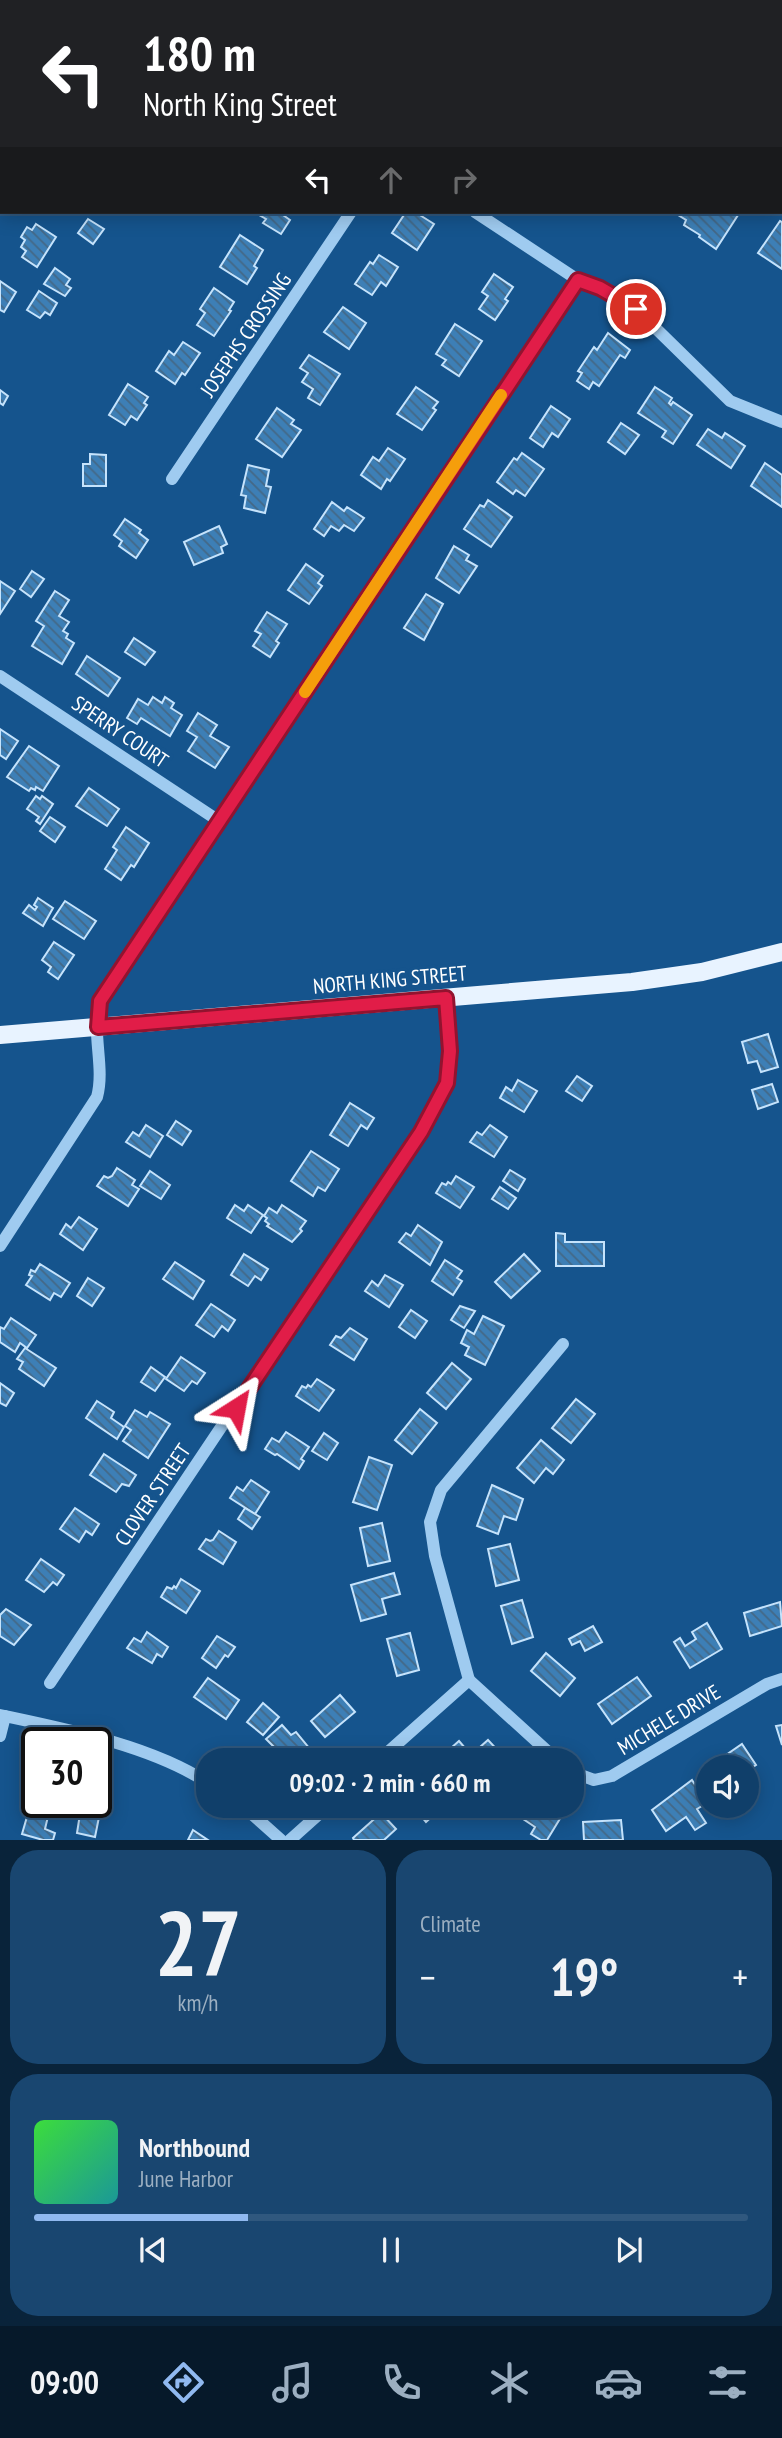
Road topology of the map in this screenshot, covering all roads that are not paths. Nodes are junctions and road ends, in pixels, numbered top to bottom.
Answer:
1 (350, 214) edge
2 (478, 214) edge
3 (578, 280) junction
4 (782, 422) edge
5 (172, 479) dead end
6 (0, 676) edge
7 (219, 821) junction
8 (782, 952) edge
9 (446, 998) junction
10 (98, 1027) junction
11 (0, 1035) edge
12 (0, 1246) edge
13 (563, 1344) dead end
14 (782, 1679) edge
15 (469, 1680) junction
16 (50, 1683) dead end
17 (2, 1716) edge
18 (0, 1737) edge
19 (392, 1748) edge
20 (543, 1748) edge
21 (584, 1776) edge
22 (196, 1777) edge
23 (257, 1818) edge
24 (314, 1818) edge
25 (281, 1839) edge
26 (290, 1839) edge

1 - 5 street, JOSEPHS CROSSING
2 - 3 street
3 - 4 street
3 - 7 street
6 - 7 street, SPERRY COURT
7 - 10 street
8 - 9 main road, NORTH KING STREET
9 - 10 main road, NORTH KING STREET
9 - 16 street, CLOVER STREET
10 - 11 main road, NORTH KING STREET
10 - 12 street
13 - 15 street
14 - 21 street, MICHELE DRIVE
15 - 19 street
15 - 20 street
17 - 18 street
17 - 22 street
23 - 25 street
24 - 26 street

